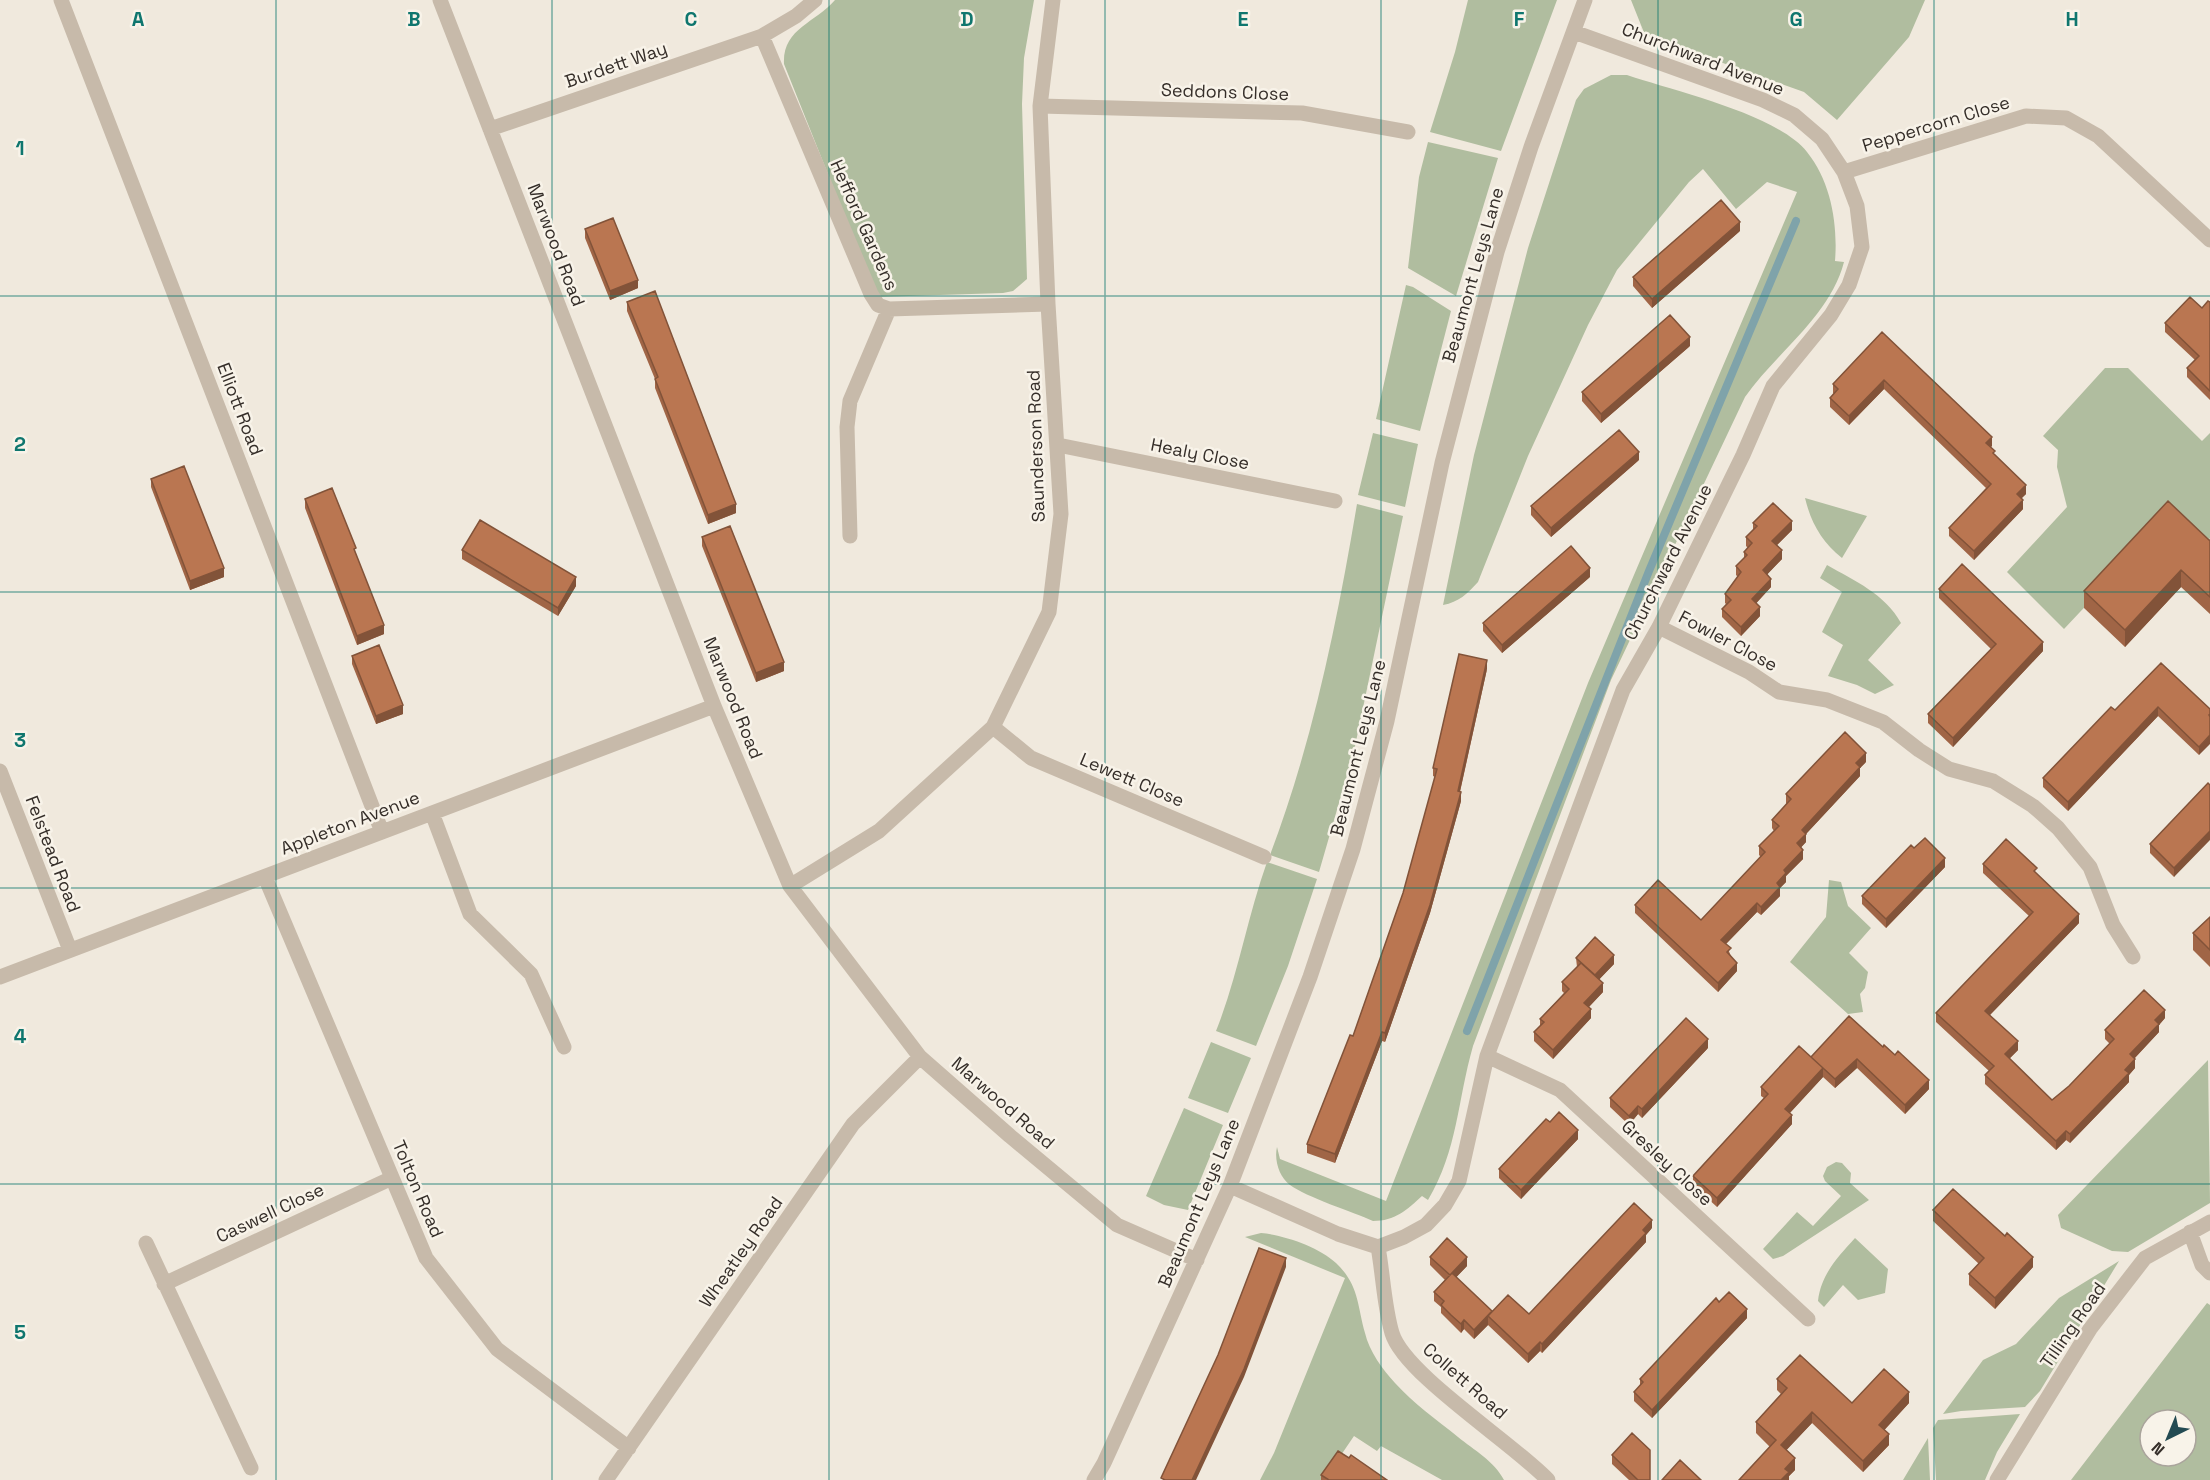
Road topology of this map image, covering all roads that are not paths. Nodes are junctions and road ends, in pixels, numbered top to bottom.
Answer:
1 (61, 0) edge
2 (440, 0) edge
3 (815, 0) edge
4 (1053, 0) edge
5 (1585, 0) edge
6 (1574, 32) junction
7 (762, 36) junction
8 (1040, 106) junction
9 (490, 129) junction
10 (1408, 132) dead end
11 (1844, 172) junction
12 (2210, 240) edge
13 (1048, 304) junction
14 (889, 309) junction
15 (1058, 445) junction
16 (1335, 501) dead end
17 (850, 537) dead end
18 (1659, 627) junction
19 (714, 706) junction
20 (993, 727) junction
21 (0, 771) edge
22 (432, 813) junction
23 (382, 832) junction
24 (1264, 857) dead end
25 (265, 877) junction
26 (790, 885) junction
27 (70, 950) junction
28 (2133, 957) dead end
29 (0, 977) edge
30 (564, 1047) dead end
31 (1487, 1056) junction
32 (920, 1057) junction
33 (392, 1178) junction
34 (1230, 1186) junction
35 (2210, 1222) edge
36 (2190, 1232) junction
37 (146, 1244) dead end
38 (1378, 1246) junction
39 (1197, 1260) junction
40 (2210, 1273) edge
41 (164, 1284) junction
42 (1808, 1319) dead end
43 (629, 1448) junction
44 (1528, 1459) junction
45 (251, 1468) dead end
46 (606, 1480) edge
47 (1094, 1480) edge
48 (1528, 1480) edge
49 (1548, 1480) edge
50 (1997, 1480) edge

1 - 23 street, Elliott Road
2 - 9 street, Marwood Road
3 - 7 street, Burdett Way
4 - 8 street, Saunderson Road
5 - 6 street, Beaumont Leys Lane
6 - 11 street, Churchward Avenue
6 - 34 street, Beaumont Leys Lane
7 - 9 street, Burdett Way
7 - 14 street, Hefford Gardens
8 - 10 street, Seddons Close
8 - 13 street, Saunderson Road
9 - 19 street, Marwood Road
11 - 12 street, Peppercorn Close
11 - 18 street, Churchward Avenue
13 - 14 street, Hefford Gardens
13 - 15 street, Saunderson Road
14 - 17 street
15 - 16 street, Healy Close
15 - 20 street, Saunderson Road
18 - 28 street, Fowler Close
18 - 31 street, Churchward Avenue
19 - 22 street, Appleton Avenue
19 - 26 street, Marwood Road
20 - 24 street, Lewett Close
20 - 26 street, Saunderson Road
21 - 27 street, Felstead Road
22 - 23 street, Appleton Avenue
22 - 30 street
23 - 25 street, Appleton Avenue
25 - 27 street, Appleton Avenue
25 - 33 street, Tolton Road
26 - 32 street, Marwood Road
27 - 29 street, Appleton Avenue
31 - 38 street, Churchward Avenue
31 - 42 street, Gresley Close
32 - 39 street, Marwood Road
32 - 43 street, Wheatley Road
33 - 41 street, Caswell Close
33 - 43 street, Tolton Road
34 - 38 street
34 - 39 street, Beaumont Leys Lane
35 - 36 street, Tilling Road
36 - 40 street
36 - 50 street, Tilling Road
37 - 41 street
38 - 44 street, Collett Road
39 - 47 street, Beaumont Leys Lane
41 - 45 street
43 - 46 street, Wheatley Road
44 - 48 street
44 - 49 street

